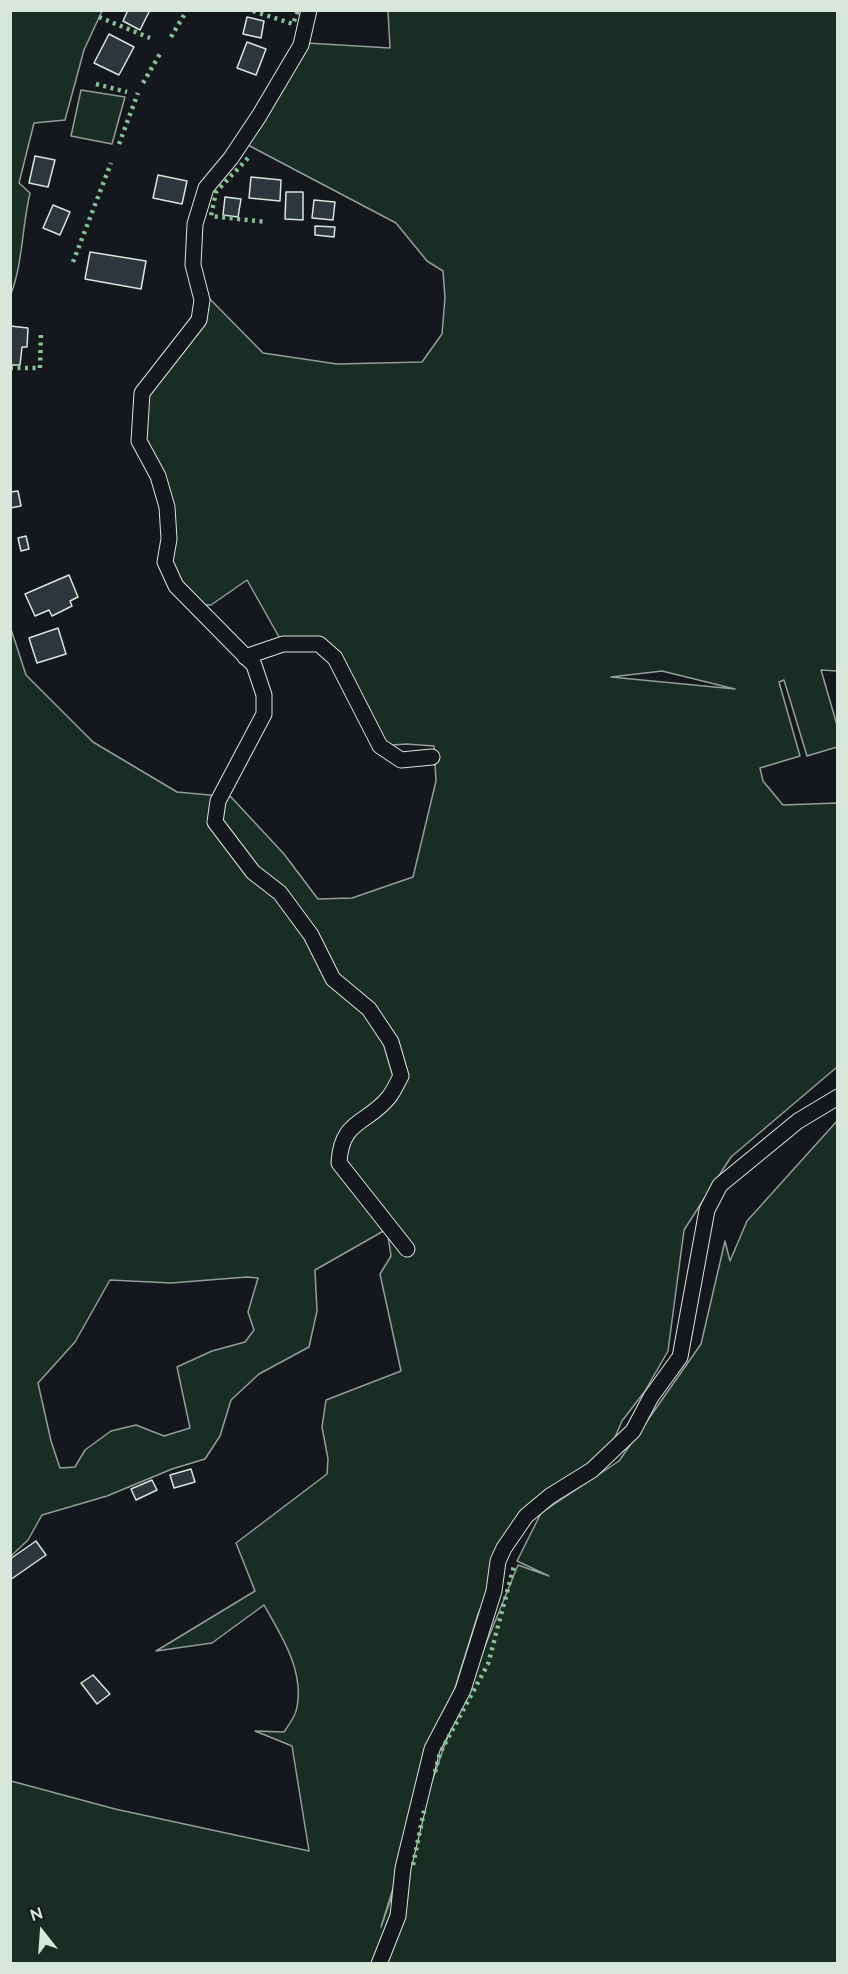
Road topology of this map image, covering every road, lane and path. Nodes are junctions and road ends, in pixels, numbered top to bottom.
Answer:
1 (309, 10) edge
2 (245, 657) junction
3 (432, 757) dead end
4 (837, 1097) edge
5 (407, 1249) dead end
6 (379, 1964) edge

1 - 2 street
2 - 3 street
2 - 5 street
4 - 6 street

